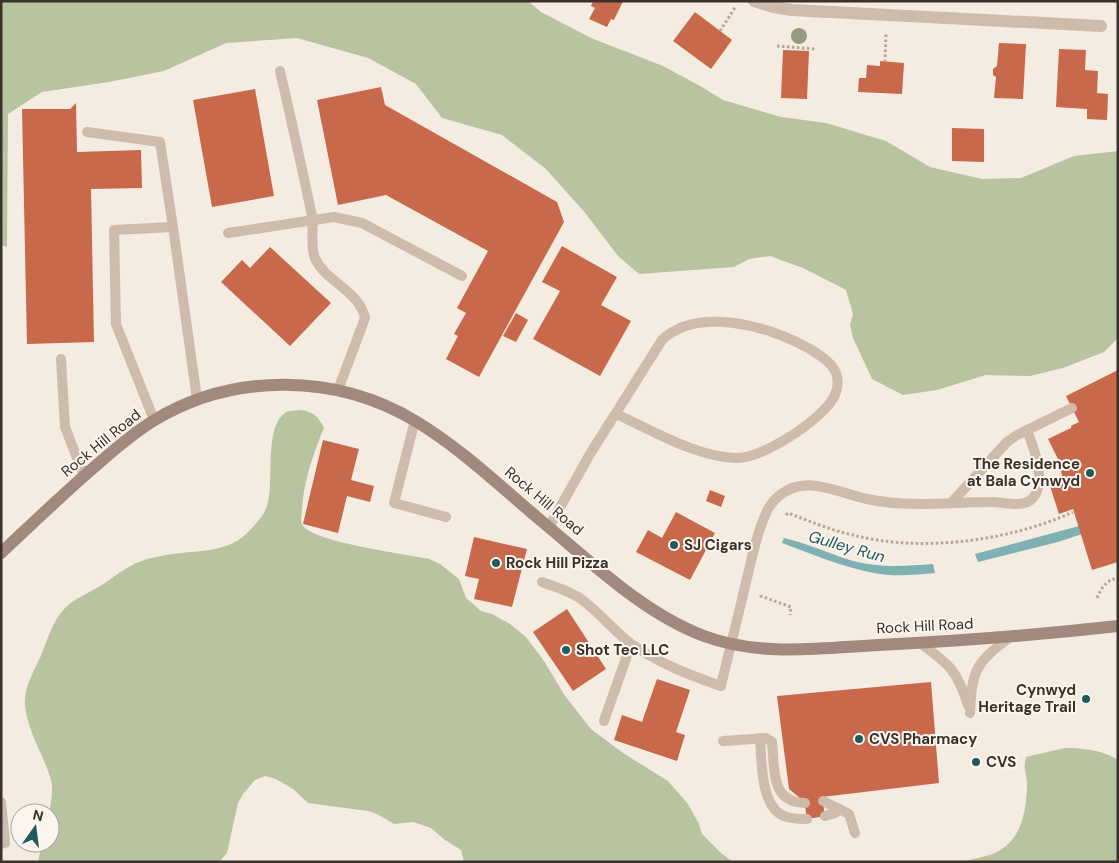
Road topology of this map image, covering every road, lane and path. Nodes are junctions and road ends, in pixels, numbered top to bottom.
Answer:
1 (740, 1) edge
2 (754, 1) edge
3 (885, 1) edge
4 (887, 14) junction
5 (1101, 26) dead end
6 (720, 31) dead end
7 (777, 46) dead end
8 (815, 49) dead end
9 (885, 62) dead end
10 (280, 71) dead end
11 (87, 132) dead end
12 (313, 219) junction
13 (173, 226) junction
14 (228, 233) dead end
15 (462, 276) dead end
16 (61, 359) dead end
17 (338, 390) junction
18 (197, 399) junction
19 (1072, 408) dead end
20 (616, 414) junction
21 (154, 420) junction
22 (415, 420) junction
23 (1027, 430) junction
24 (84, 476) junction
25 (952, 502) junction
26 (1073, 512) dead end
27 (446, 517) dead end
28 (782, 520) dead end
29 (549, 527) junction
30 (1, 553) edge
31 (1118, 578) edge
32 (542, 582) dead end
33 (763, 587) dead end
34 (1097, 598) dead end
35 (790, 616) dead end
36 (1118, 626) edge
37 (1009, 638) junction
38 (731, 643) junction
39 (920, 643) junction
40 (631, 644) junction
41 (604, 721) dead end
42 (760, 738) junction
43 (723, 741) dead end
44 (823, 801) dead end
45 (1, 802) edge
46 (805, 803) dead end
47 (840, 808) junction
48 (824, 816) dead end
49 (807, 819) dead end
50 (855, 833) dead end
51 (1, 844) edge

1 - 6 path
2 - 4 street
3 - 4 street
4 - 5 street
4 - 9 path
7 - 8 path
10 - 12 lane
11 - 13 lane
12 - 14 lane
12 - 15 lane
12 - 17 lane
13 - 18 lane
13 - 21 lane
16 - 24 lane
17 - 18 main road, Rock Hill Road
17 - 22 main road, Rock Hill Road
18 - 21 main road, Rock Hill Road
19 - 23 lane
20 - 20 lane
20 - 29 lane
21 - 24 main road, Rock Hill Road
22 - 27 lane
22 - 29 main road, Rock Hill Road
23 - 25 lane
23 - 25 lane
24 - 30 main road, Rock Hill Road
25 - 38 lane
26 - 28 path
29 - 38 main road, Rock Hill Road
31 - 34 path
32 - 40 lane
33 - 35 path
36 - 37 main road, Rock Hill Road
37 - 39 main road, Rock Hill Road
37 - 39 lane
38 - 39 main road, Rock Hill Road
38 - 40 lane
40 - 41 lane
42 - 43 lane
42 - 46 lane
42 - 49 lane
44 - 47 lane
45 - 51 lane
47 - 48 lane
47 - 50 lane

